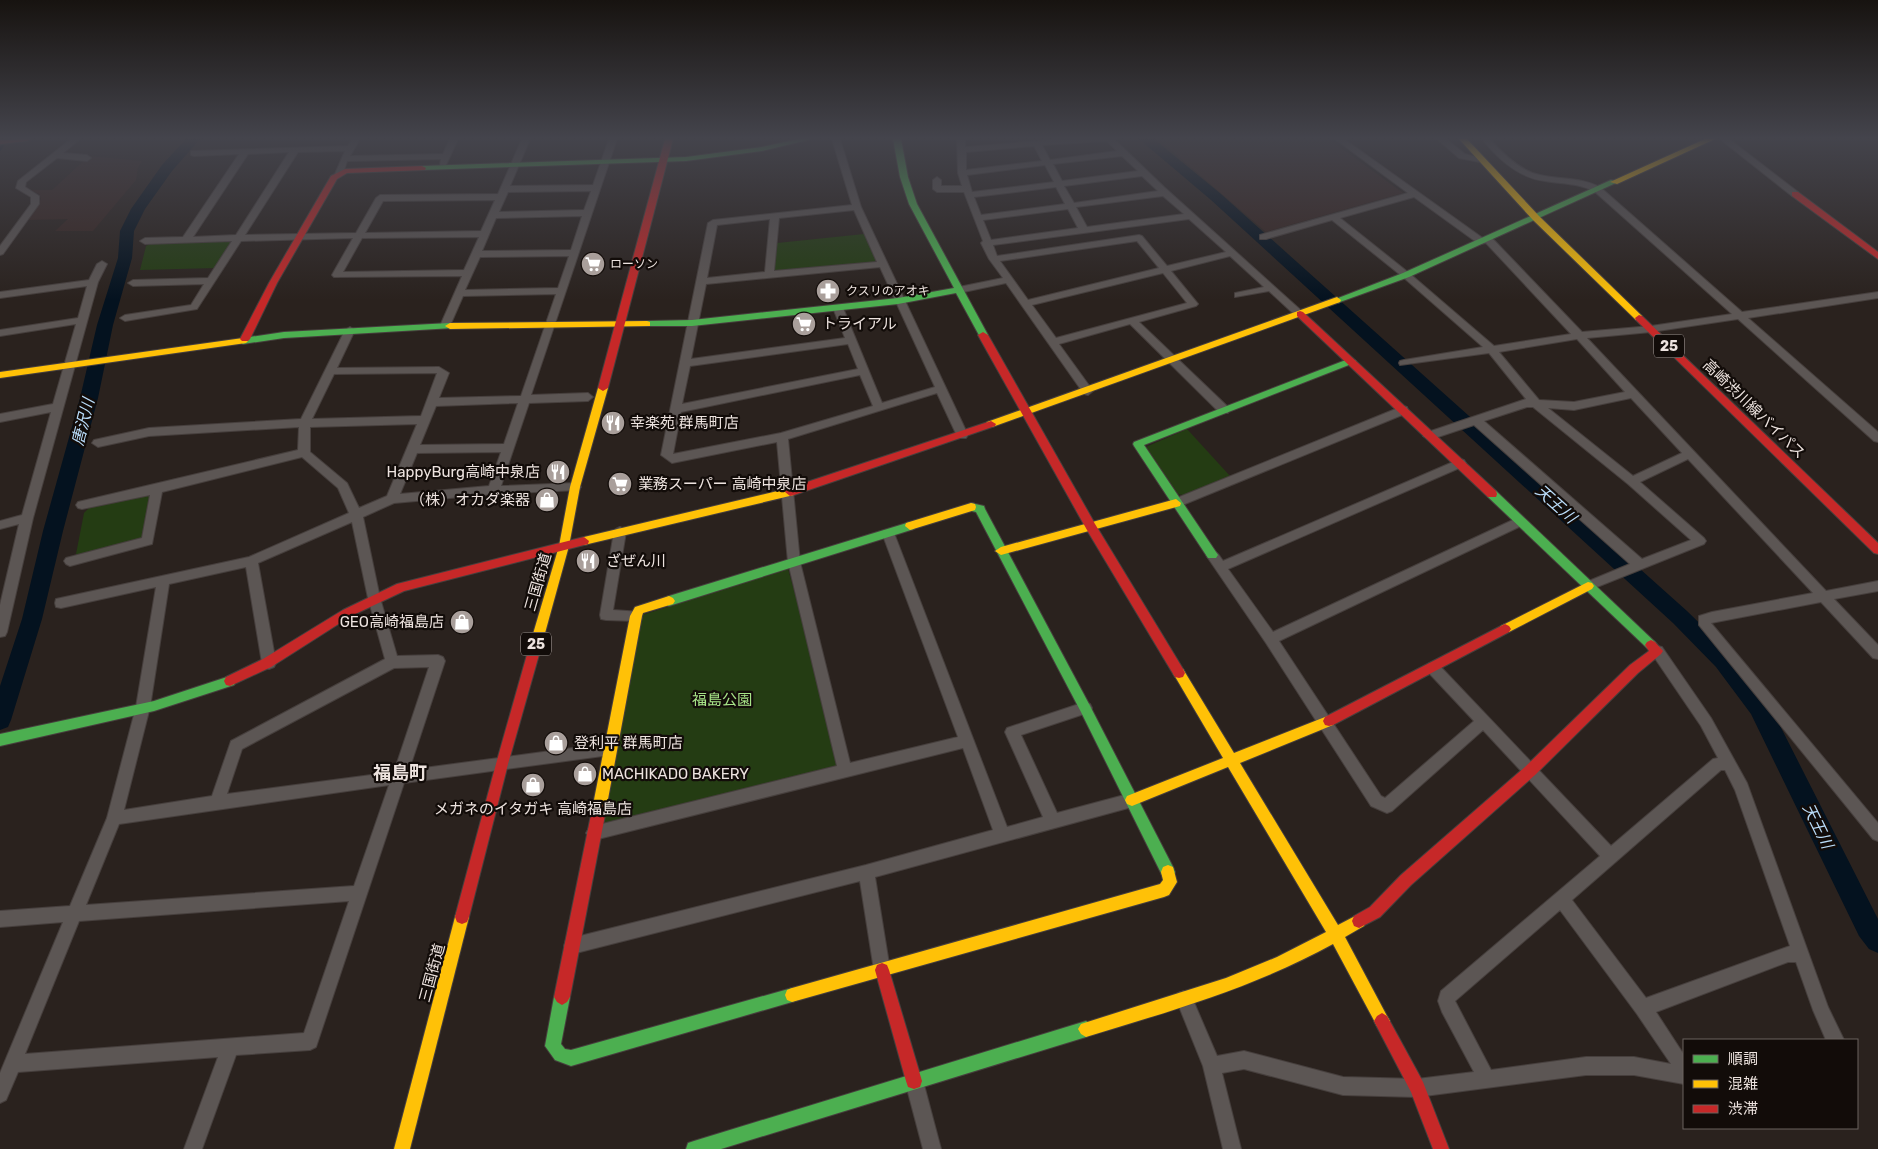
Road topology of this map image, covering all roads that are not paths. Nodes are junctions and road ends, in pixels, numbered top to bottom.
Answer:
1 (968, 192) edge
2 (29, 193) edge
3 (218, 193) edge
4 (268, 193) edge
5 (326, 193) edge
6 (502, 193) junction
7 (509, 193) edge
8 (594, 193) edge
9 (655, 193) edge
10 (852, 193) edge
11 (909, 193) edge
12 (1064, 193) edge
13 (1165, 193) joint
14 (1515, 193) edge
15 (1519, 193) edge
16 (1591, 193) edge
17 (1600, 193) edge
18 (1416, 194) joint
19 (1795, 194) edge
20 (856, 207) junction
21 (1072, 207) junction
22 (587, 213) junction
23 (493, 215) junction
24 (1192, 216) junction
25 (1540, 216) junction
26 (775, 217) junction
27 (1333, 217) junction
28 (977, 218) junction
29 (1084, 230) junction
30 (484, 234) junction
31 (359, 235) junction
32 (302, 236) junction
33 (1263, 237) dead end
34 (240, 238) junction
35 (186, 240) junction
36 (145, 241) dead end
37 (1485, 241) junction
38 (986, 243) junction
39 (0, 252) edge
40 (574, 253) junction
41 (1233, 253) junction
42 (475, 254) junction
43 (1878, 256) edge
44 (994, 259) junction
45 (102, 264) dead end
46 (881, 264) junction
47 (1165, 270) junction
48 (467, 273) junction
49 (769, 274) junction
50 (1406, 275) junction
51 (1008, 280) junction
52 (212, 281) junction
53 (702, 281) junction
54 (93, 282) junction
55 (133, 283) dead end
56 (1271, 288) junction
57 (959, 290) junction
58 (561, 291) junction
59 (458, 293) junction
60 (0, 295) edge
61 (1238, 295) dead end
62 (1878, 295) edge
63 (898, 300) junction
64 (1026, 303) junction
65 (838, 308) junction
66 (1300, 314) junction
67 (1739, 316) junction
68 (125, 318) dead end
69 (82, 320) junction
70 (1132, 320) junction
71 (692, 323) junction
72 (621, 324) junction
73 (550, 325) junction
74 (444, 326) junction
75 (1656, 328) junction
76 (350, 330) junction
77 (0, 333) edge
78 (1578, 336) junction
79 (245, 339) junction
80 (851, 340) junction
81 (1053, 342) junction
82 (1490, 348) junction
83 (1172, 361) junction
84 (1352, 361) junction
85 (685, 363) junction
86 (1404, 363) dead end
87 (70, 364) junction
88 (331, 371) junction
89 (864, 371) junction
90 (0, 376) edge
91 (940, 389) junction
92 (1088, 391) junction
93 (1632, 394) junction
94 (588, 397) dead end
95 (525, 398) junction
96 (434, 402) junction
97 (1535, 403) junction
98 (57, 408) junction
99 (879, 408) junction
100 (676, 409) junction
101 (1224, 410) junction
102 (1403, 410) junction
103 (1024, 412) junction
104 (0, 418) edge
105 (424, 420) junction
106 (1473, 421) junction
107 (305, 423) junction
108 (962, 435) junction
109 (1429, 436) junction
110 (782, 437) junction
111 (1878, 438) edge
112 (98, 443) dead end
113 (508, 448) junction
114 (413, 449) junction
115 (304, 453) junction
116 (1689, 454) junction
117 (1460, 463) junction
118 (1632, 481) junction
119 (575, 487) junction
120 (157, 489) junction
121 (494, 490) junction
122 (788, 493) junction
123 (392, 499) junction
124 (1176, 503) junction
125 (82, 505) dead end
126 (356, 514) junction
127 (27, 518) junction
128 (1519, 522) junction
129 (0, 525) edge
130 (1091, 527) junction
131 (620, 532) junction
132 (888, 533) junction
133 (1878, 534) edge
134 (564, 546) junction
135 (1878, 550) edge
136 (1001, 551) junction
137 (1212, 555) joint
138 (70, 561) dead end
139 (250, 561) junction
140 (794, 562) junction
141 (1638, 566) junction
142 (1220, 567) junction
143 (163, 582) junction
144 (1588, 586) junction
145 (1878, 586) edge
146 (1824, 596) junction
147 (374, 598) junction
148 (61, 603) dead end
149 (636, 616) junction
150 (0, 632) edge
151 (1271, 639) junction
152 (1657, 651) junction
153 (1878, 654) edge
154 (392, 662) junction
155 (269, 663) junction
156 (1433, 668) junction
157 (143, 707) junction
158 (1085, 708) junction
159 (1326, 722) junction
160 (1482, 722) junction
161 (0, 740) edge
162 (966, 741) junction
163 (610, 749) junction
164 (1232, 759) junction
165 (1729, 763) junction
166 (502, 764) junction
167 (1530, 770) junction
168 (845, 771) junction
169 (399, 778) junction
170 (1132, 800) junction
171 (217, 802) junction
172 (114, 818) junction
173 (1053, 822) junction
174 (594, 833) junction
175 (1878, 834) edge
176 (1003, 836) junction
177 (1610, 856) junction
178 (866, 872) junction
179 (361, 893) junction
180 (1562, 899) junction
181 (74, 913) junction
182 (0, 919) edge
183 (1336, 935) junction
184 (572, 946) junction
185 (1802, 954) junction
186 (882, 970) junction
187 (1184, 1000) junction
188 (1643, 1008) junction
189 (1835, 1039) edge
190 (230, 1047) junction
191 (12, 1064) junction
192 (1212, 1066) junction
193 (1683, 1072) edge
194 (1683, 1074) edge
195 (1486, 1078) junction
196 (914, 1081) junction
197 (1417, 1088) junction
198 (0, 1094) edge
199 (193, 1149) edge
200 (402, 1149) edge
201 (694, 1149) edge
202 (932, 1149) edge
203 (1232, 1149) edge
204 (1441, 1149) edge

1 - 28 street
2 - 39 street
3 - 35 street
4 - 34 street
5 - 32 street
6 - 7 street
6 - 23 street
6 - 31 street
8 - 22 street
9 - 72 street, 三国街道 / 25
10 - 20 street
11 - 57 street
12 - 21 street
13 - 21 street
13 - 24 street
14 - 25 street, 高崎渋川線バイパス / 25
15 - 25 street, 高崎渋川線バイパス / 25
16 - 25 street
17 - 67 street
18 - 27 street
18 - 37 street
19 - 43 street
20 - 26 street
20 - 46 street
21 - 28 street
21 - 29 street
22 - 23 street
22 - 40 street
23 - 30 street
24 - 29 street
24 - 41 street
25 - 37 street
25 - 75 street, 高崎渋川線バイパス / 25
26 - 49 street
26 - 53 street
27 - 33 street
27 - 50 street
28 - 38 street
29 - 38 street
30 - 31 street
30 - 42 street
31 - 32 street
31 - 48 street
32 - 34 street
32 - 79 street
34 - 35 street
34 - 52 street
35 - 36 street
37 - 50 street
37 - 78 street
38 - 44 street
40 - 42 street
40 - 58 street
41 - 47 street
41 - 56 street
42 - 48 street
44 - 47 street
44 - 51 street
45 - 54 street
46 - 49 street
46 - 63 street
47 - 64 street
47 - 70 street
48 - 59 street
49 - 53 street
50 - 66 street
50 - 82 street
51 - 57 street
51 - 64 street
52 - 55 street
52 - 68 street
53 - 71 street
54 - 60 street
54 - 69 street
56 - 61 street
56 - 66 street
57 - 63 street
57 - 103 street
58 - 59 street
58 - 73 street
59 - 74 street
62 - 67 street
63 - 65 street
63 - 91 street
64 - 81 street
65 - 71 street
65 - 80 street
66 - 83 street
66 - 84 street
67 - 75 street
67 - 111 street
69 - 77 street
69 - 87 street
70 - 81 street
70 - 83 street
71 - 72 street
71 - 85 street
72 - 73 street
72 - 119 street, 三国街道 / 25
73 - 74 street
73 - 95 street
74 - 76 street
75 - 78 street
75 - 133 street, 高崎渋川線バイパス / 25
75 - 135 street, 高崎渋川線バイパス / 25
76 - 79 street
76 - 88 street
78 - 82 street
78 - 93 street
79 - 87 street
80 - 85 street
80 - 89 street
81 - 92 street
82 - 86 street
82 - 97 street
83 - 92 street
83 - 101 street
84 - 101 street
84 - 102 street
85 - 100 street
87 - 90 street
87 - 98 street
88 - 96 street
88 - 107 street
89 - 99 street
89 - 100 street
91 - 99 street
91 - 108 street
92 - 103 street
93 - 97 street
93 - 116 street
94 - 95 street
95 - 96 street
95 - 113 street
96 - 105 street
97 - 106 street
97 - 118 street
98 - 104 street
98 - 127 street
99 - 110 street
100 - 110 street
101 - 124 street
102 - 109 street
102 - 124 street
103 - 108 street
103 - 130 street
105 - 107 street
105 - 114 street
106 - 109 street
106 - 141 street
107 - 112 street
107 - 115 street
108 - 122 street
109 - 117 street
110 - 122 street
113 - 114 street
113 - 121 street
114 - 123 street
115 - 120 street
115 - 126 street
116 - 118 street
116 - 146 street
117 - 128 street
117 - 142 street
118 - 141 street
119 - 121 street
119 - 134 street, 三国街道 / 25
120 - 125 street
120 - 138 street
121 - 123 street
122 - 131 street
122 - 140 street
123 - 126 street
124 - 130 street
124 - 137 street
126 - 139 street
126 - 147 street
127 - 129 street
127 - 150 street
128 - 144 street
128 - 151 street
130 - 136 street
130 - 164 street
131 - 134 street
131 - 149 street
132 - 136 street
132 - 140 street
132 - 162 street
134 - 147 street
134 - 166 street, 三国街道 / 25
136 - 158 street
137 - 142 street
139 - 143 street
139 - 155 street
140 - 149 street
140 - 168 street
141 - 144 street
142 - 151 street
143 - 148 street
143 - 157 street
144 - 152 street
144 - 156 street
145 - 146 street
146 - 153 street
146 - 175 street
147 - 154 street
147 - 155 street
149 - 163 street
151 - 159 street
152 - 165 street
152 - 167 street
154 - 169 street
154 - 171 street
155 - 157 street
156 - 159 street
156 - 160 street
157 - 161 street
157 - 172 street
158 - 170 street
158 - 173 street
159 - 160 street
159 - 164 street
160 - 167 street
162 - 168 street
162 - 176 street
163 - 166 street
163 - 174 street
164 - 170 street
164 - 183 street
165 - 177 street
165 - 185 street
166 - 169 street
166 - 200 street, 三国街道 / 25
167 - 177 street
167 - 183 street
168 - 174 street
169 - 171 street
169 - 179 street
170 - 173 street
170 - 186 street
171 - 172 street
172 - 181 street
173 - 176 street
174 - 184 street
176 - 178 street
177 - 180 street
178 - 184 street
178 - 186 street
179 - 181 street
179 - 190 street
180 - 188 street
180 - 195 street
181 - 182 street
181 - 191 street
183 - 187 street
183 - 197 street
184 - 186 street
185 - 188 street
185 - 189 street
186 - 196 street
187 - 192 street
187 - 196 street
188 - 193 street
190 - 191 street
190 - 199 street
191 - 198 street
192 - 197 street
192 - 203 street
194 - 195 street
195 - 197 street
196 - 201 street
196 - 202 street
197 - 204 street

